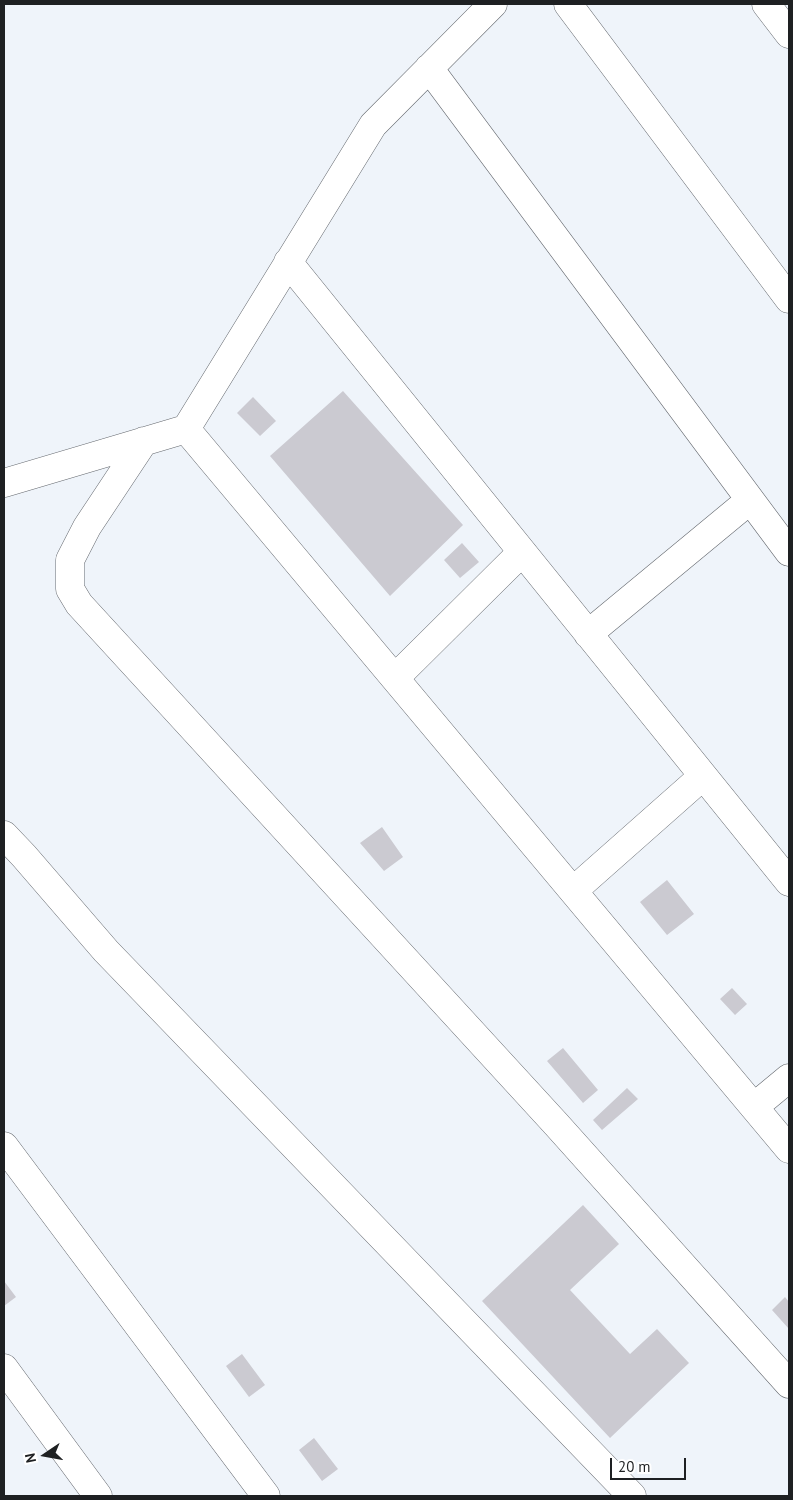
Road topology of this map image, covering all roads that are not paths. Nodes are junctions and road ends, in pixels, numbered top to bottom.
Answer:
1 (493, 4) edge
2 (568, 4) edge
3 (766, 4) edge
4 (789, 34) edge
5 (429, 68) junction
6 (288, 262) junction
7 (789, 299) edge
8 (186, 429) junction
9 (144, 441) junction
10 (4, 483) edge
11 (750, 500) junction
12 (522, 552) junction
13 (789, 552) edge
14 (588, 634) junction
15 (395, 678) junction
16 (703, 776) junction
17 (4, 835) edge
18 (789, 882) edge
19 (573, 891) junction
20 (789, 1078) edge
21 (754, 1107) junction
22 (4, 1146) edge
23 (789, 1149) edge
24 (4, 1368) edge
25 (789, 1384) edge
26 (98, 1496) edge
27 (266, 1496) edge
28 (632, 1496) edge

1 - 5 street
2 - 7 street
3 - 4 street
5 - 6 street
5 - 11 street
6 - 8 street
6 - 12 street
8 - 9 street
8 - 15 street
9 - 10 street
9 - 25 street
11 - 13 street
11 - 14 street
12 - 14 street
12 - 15 street
14 - 16 street
15 - 19 street
16 - 18 street
16 - 19 street
17 - 28 street
19 - 21 street
20 - 21 street
21 - 23 street
22 - 27 street
24 - 26 street

